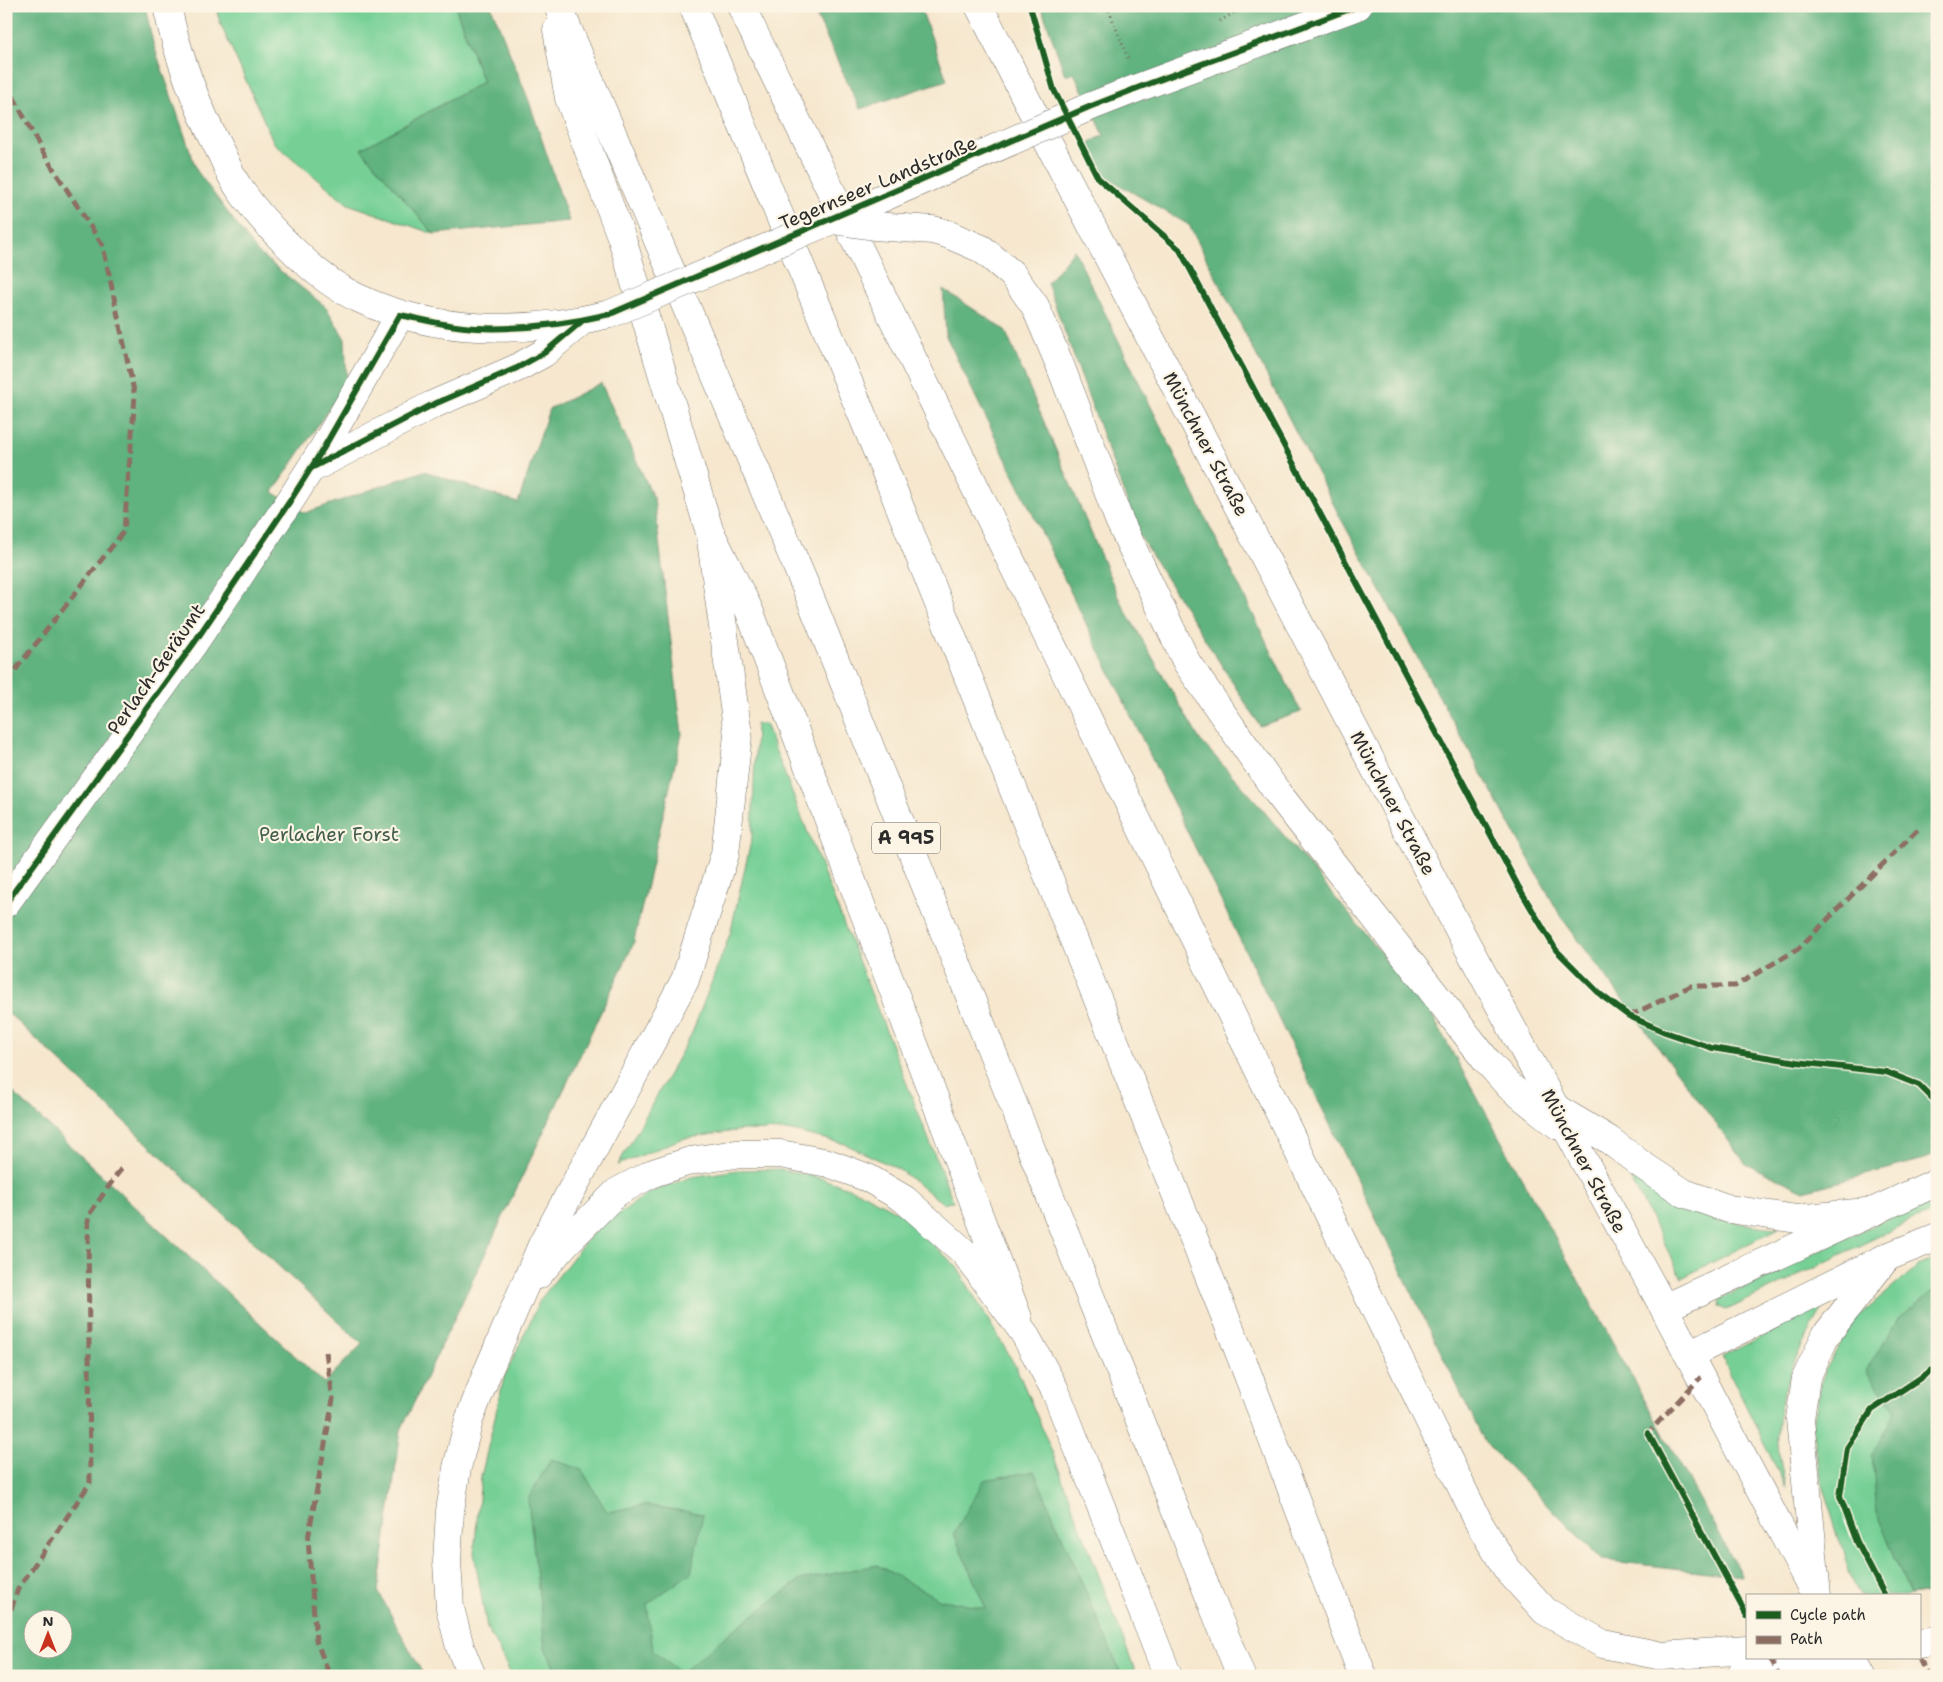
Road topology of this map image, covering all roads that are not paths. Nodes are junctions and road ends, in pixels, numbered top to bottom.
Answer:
1 (167, 6) edge
2 (552, 6) edge
3 (558, 6) edge
4 (693, 6) edge
5 (741, 6) edge
6 (979, 6) edge
7 (1358, 6) edge
8 (832, 220) junction
9 (400, 315) junction
10 (582, 321) junction
11 (316, 459) junction
12 (710, 533) junction
13 (6, 902) edge
14 (1554, 1107) junction
15 (1569, 1134) junction
16 (1937, 1182) edge
17 (1876, 1211) junction
18 (1937, 1237) edge
19 (1887, 1257) junction
20 (524, 1291) junction
21 (1664, 1308) junction
22 (1024, 1333) junction
23 (1689, 1355) junction
24 (1816, 1594) edge
25 (1817, 1594) edge
26 (1937, 1640) edge
27 (1920, 1643) edge
28 (1746, 1650) edge
29 (1827, 1660) edge
30 (1852, 1660) edge
31 (472, 1676) edge
32 (1168, 1676) edge
33 (1240, 1676) edge
34 (1364, 1676) edge
35 (1740, 1676) edge
36 (1861, 1676) edge

1 - 9 main road, Tegernseer Landstraße
2 - 12 main road
3 - 33 main road, A 995
4 - 34 main road
5 - 28 main road
6 - 14 main road, Münchner Straße
7 - 8 main road, Tegernseer Landstraße, bridge
8 - 10 main road, Tegernseer Landstraße, bridge
8 - 15 main road, bridge
9 - 10 main road, Tegernseer Landstraße
9 - 11 main road, Perlach-Geräumt
10 - 11 main road
11 - 13 main road, Perlach-Geräumt
12 - 20 main road
12 - 22 main road
14 - 15 main road, Münchner Straße
14 - 17 main road
15 - 21 main road, Münchner Straße
16 - 17 main road
17 - 21 main road
18 - 19 main road
19 - 23 main road
19 - 25 main road
20 - 22 main road
20 - 31 main road
21 - 23 main road, Münchner Straße
22 - 32 main road
23 - 24 main road, Münchner Straße
26 - 27 main road
29 - 35 main road
30 - 36 main road

